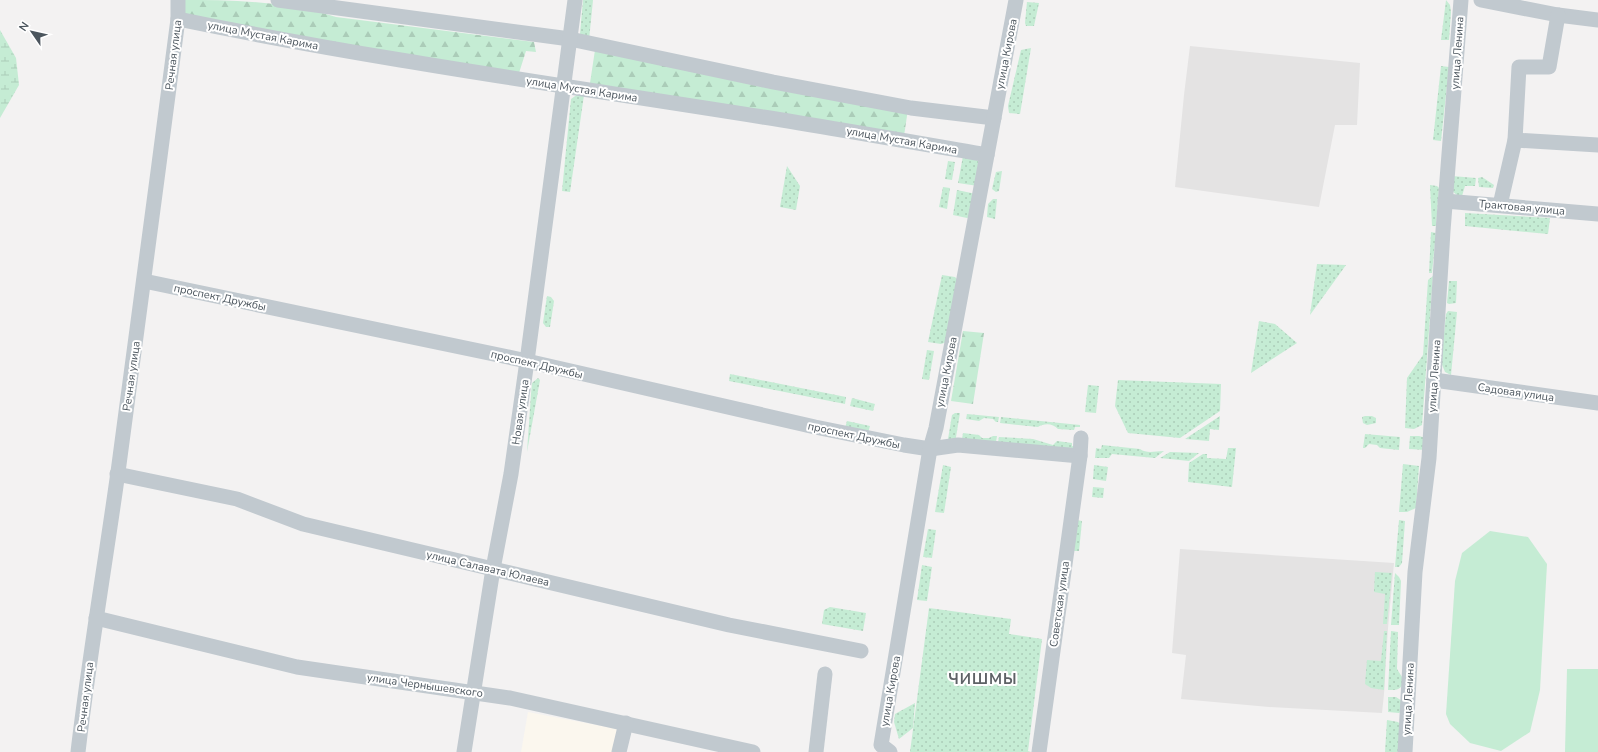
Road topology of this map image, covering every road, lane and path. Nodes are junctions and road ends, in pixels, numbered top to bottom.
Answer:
1 (178, 0) edge
2 (278, 0) edge
3 (575, 0) edge
4 (1016, 0) edge
5 (1461, 0) edge
6 (1481, 0) edge
7 (1558, 15) junction
8 (178, 19) junction
9 (1598, 20) edge
10 (570, 39) junction
11 (564, 86) junction
12 (994, 118) junction
13 (1515, 140) junction
14 (1598, 145) edge
15 (987, 155) junction
16 (1445, 201) junction
17 (1500, 205) junction
18 (1598, 214) edge
19 (144, 281) junction
20 (528, 361) junction
21 (1434, 380) junction
22 (1598, 403) edge
23 (1081, 438) dead end
24 (930, 449) junction
25 (1080, 456) junction
26 (117, 474) junction
27 (493, 569) junction
28 (96, 618) junction
29 (861, 652) dead end
30 (825, 674) dead end
31 (474, 692) junction
32 (626, 723) junction
33 (708, 747) edge
34 (886, 749) edge
35 (78, 752) edge
36 (464, 752) edge
37 (618, 752) edge
38 (753, 752) edge
39 (816, 752) edge
40 (1039, 752) edge
41 (1405, 752) edge

1 - 8 street, Речная улица
2 - 10 street
3 - 10 street, Новая улица
4 - 12 street, улица Кирова
5 - 16 street, улица Ленина
6 - 7 street
7 - 9 street
7 - 13 street
8 - 11 street, улица Мустая Карима
8 - 19 street, Речная улица
10 - 11 street, Новая улица
10 - 12 street
11 - 15 street, улица Мустая Карима
11 - 20 street, Новая улица
12 - 15 street, улица Кирова
13 - 14 street
13 - 17 street
15 - 24 street, улица Кирова
16 - 17 street, Трактовая улица
16 - 21 street, улица Ленина
17 - 18 street, Трактовая улица
19 - 20 street, проспект Дружбы
19 - 26 street, Речная улица
20 - 24 street, проспект Дружбы
20 - 27 street, Новая улица
21 - 22 street, Садовая улица
21 - 41 street, улица Ленина
23 - 25 street, Советская улица
24 - 25 street, проспект Дружбы
24 - 34 street, улица Кирова
25 - 40 street, Советская улица
26 - 27 street, улица Салавата Юлаева
26 - 28 street, Речная улица
27 - 29 street, улица Салавата Юлаева
27 - 31 street, Новая улица
28 - 31 street, улица Чернышевского
28 - 35 street, Речная улица
30 - 39 street
31 - 32 street, улица Чернышевского
31 - 36 street, Новая улица
32 - 33 street, улица Чернышевского
32 - 37 street
33 - 38 street, улица Чернышевского

